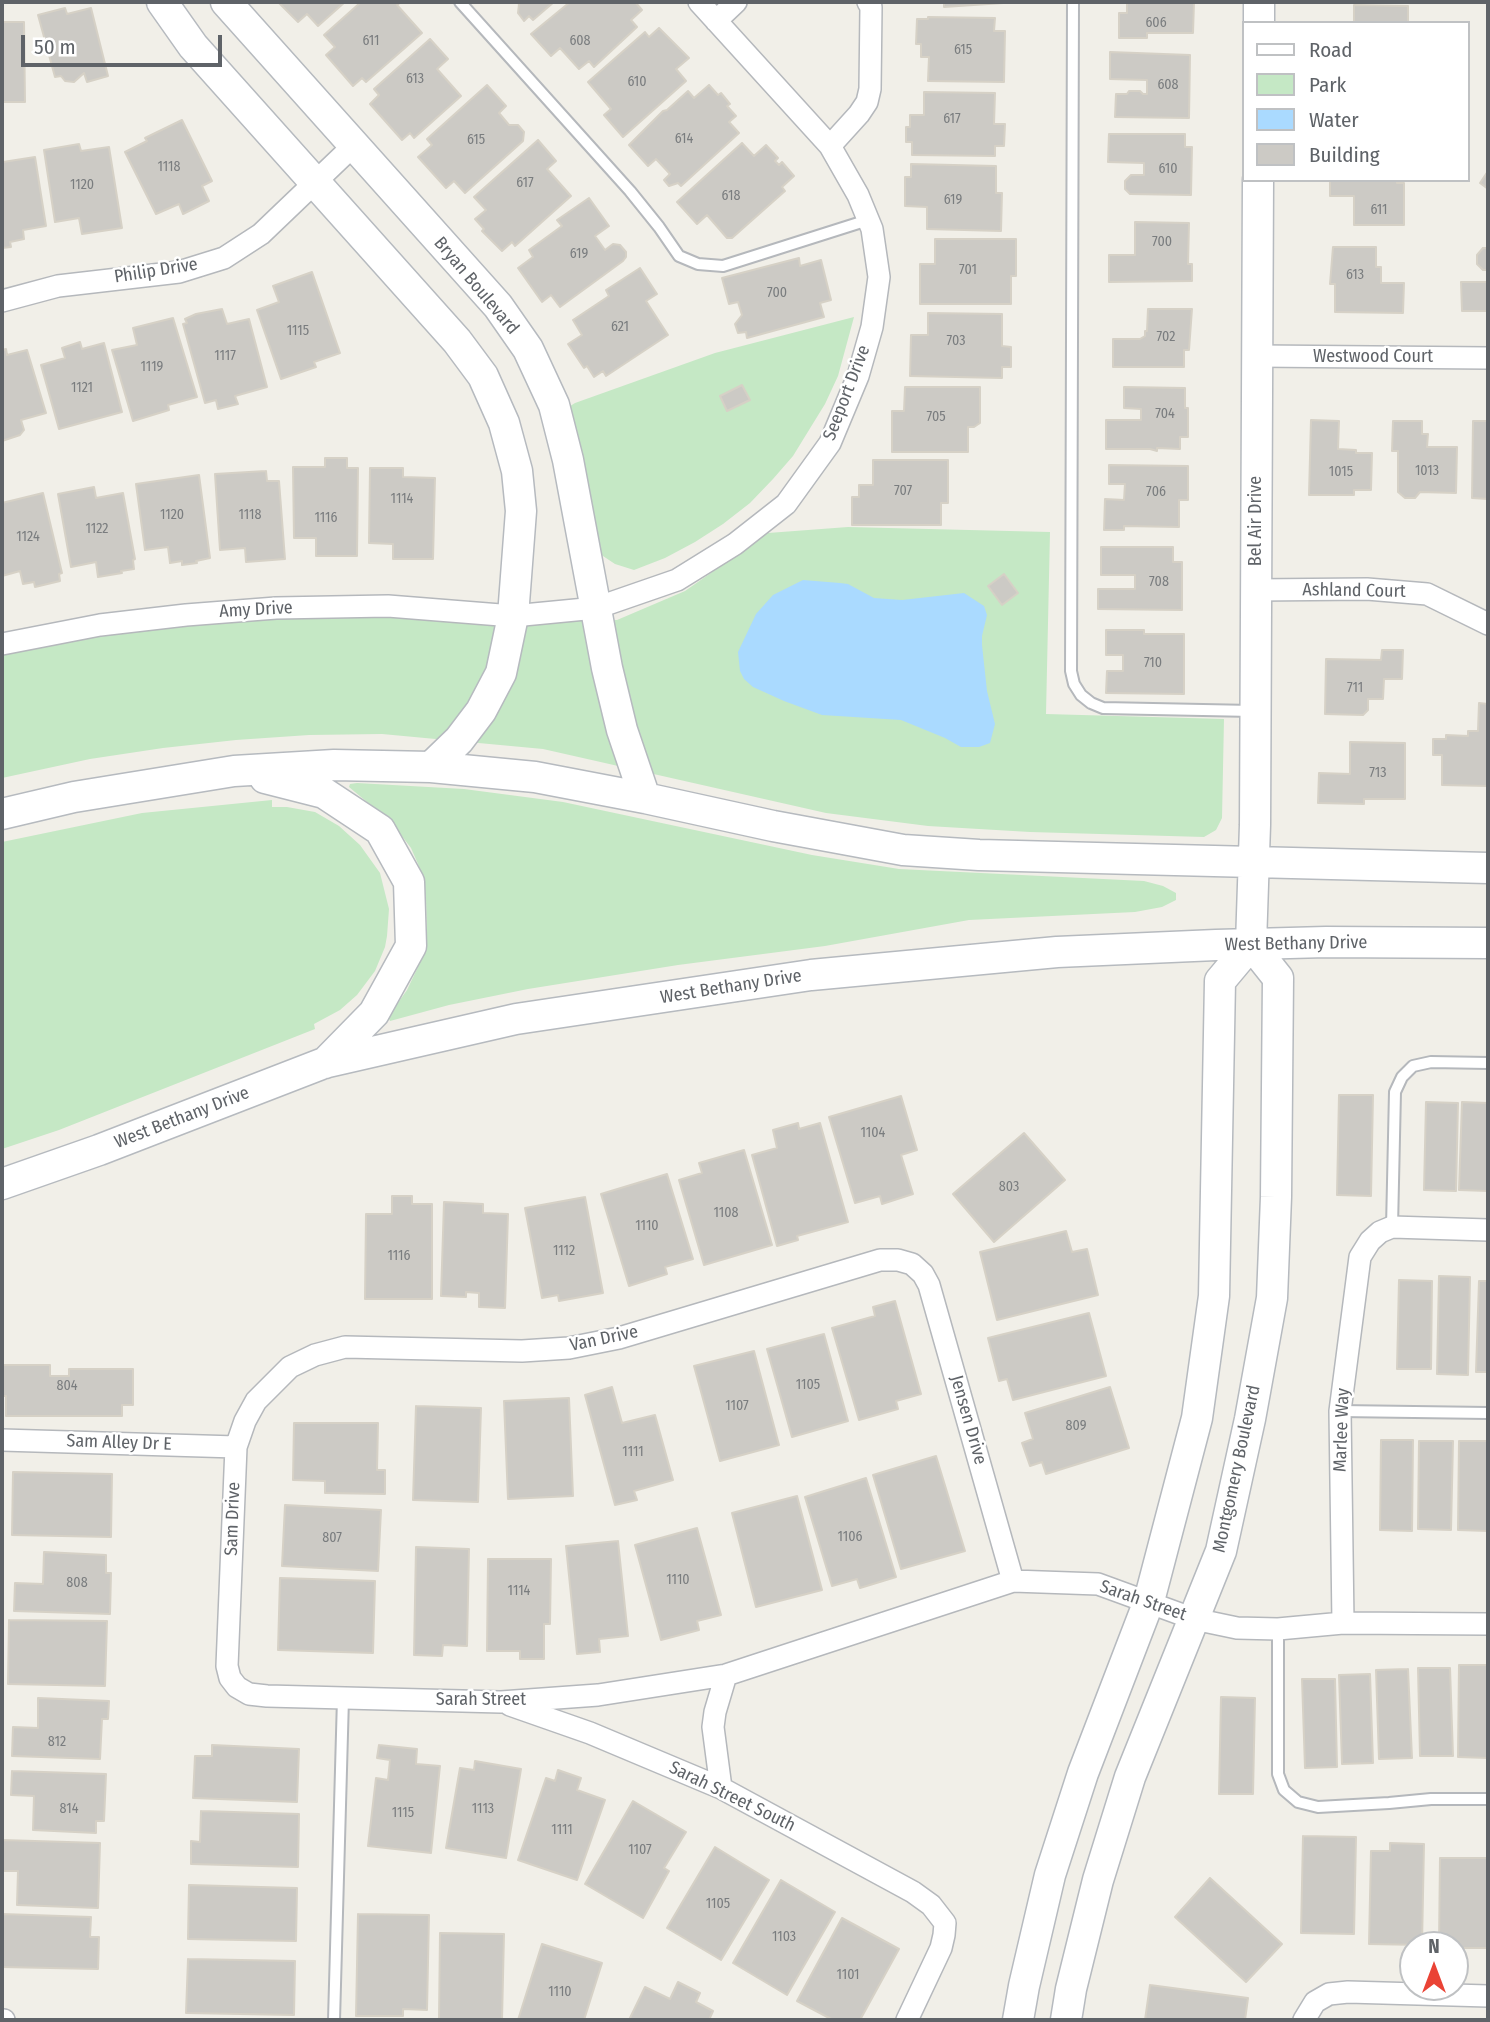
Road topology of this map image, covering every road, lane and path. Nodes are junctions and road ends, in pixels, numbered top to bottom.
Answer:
1 (162, 2) edge
2 (226, 2) edge
3 (460, 2) edge
4 (699, 2) edge
5 (736, 2) edge
6 (868, 2) edge
7 (1073, 2) edge
8 (1259, 2) edge
9 (716, 21) junction
10 (1259, 21) edge
11 (353, 146) junction
12 (830, 146) junction
13 (1258, 182) edge
14 (315, 184) junction
15 (868, 220) junction
16 (2, 301) edge
17 (1257, 356) junction
18 (1488, 358) edge
19 (1256, 590) junction
20 (596, 608) junction
21 (513, 616) junction
22 (1488, 624) edge
23 (2, 645) edge
24 (1255, 710) junction
25 (430, 766) junction
26 (234, 771) junction
27 (645, 798) junction
28 (2, 814) edge
29 (1254, 862) junction
30 (1488, 868) edge
31 (1488, 943) edge
32 (1251, 944) junction
33 (324, 1063) junction
34 (1488, 1063) edge
35 (2, 1184) edge
36 (1392, 1227) junction
37 (1488, 1230) edge
38 (912, 1264) joint
39 (290, 1367) joint
40 (1340, 1410) junction
41 (1488, 1413) edge
42 (2, 1440) edge
43 (236, 1447) junction
44 (1013, 1581) junction
45 (1149, 1601) junction
46 (1194, 1619) junction
47 (1343, 1623) junction
48 (1488, 1624) edge
49 (1278, 1629) junction
50 (726, 1675) junction
51 (237, 1687) joint
52 (343, 1698) junction
53 (501, 1702) junction
54 (721, 1788) junction
55 (1488, 1799) edge
56 (1488, 1996) edge
57 (1310, 2011) edge
58 (334, 2020) edge
59 (907, 2020) edge
60 (1018, 2020) edge
61 (1066, 2020) edge

1 - 14 street
2 - 11 street, Bryan Boulevard
3 - 15 lane
4 - 9 street, Seeport Drive
5 - 9 street
6 - 12 street
7 - 24 lane
8 - 10 street
9 - 12 street, Seeport Drive
11 - 14 street, Philip Drive
11 - 20 street, Bryan Boulevard
12 - 15 street, Seeport Drive
13 - 17 street, Bel Air Drive
14 - 16 street, Philip Drive
14 - 21 street
15 - 20 street, Seeport Drive
17 - 18 street, Westwood Court
17 - 19 street, Bel Air Drive
19 - 22 street, Ashland Court
19 - 24 street, Bel Air Drive
20 - 21 street, Seeport Drive
20 - 27 street, Bryan Boulevard
21 - 23 street, Amy Drive
21 - 25 street
24 - 29 street, Bel Air Drive
25 - 26 street
25 - 27 street
26 - 28 street
26 - 33 street
27 - 29 street
29 - 30 street
29 - 32 street
31 - 32 street, West Bethany Drive
32 - 33 street, West Bethany Drive
32 - 45 street
32 - 46 street, Montgomery Boulevard
33 - 35 street, West Bethany Drive
34 - 36 lane
36 - 37 street
36 - 40 street, Marlee Way
38 - 39 street, Van Drive
38 - 44 street, Jensen Drive
39 - 43 street, Sam Drive
40 - 41 lane
40 - 47 street, Marlee Way
42 - 43 street, Sam Alley Dr E
43 - 51 street, Sam Drive
44 - 45 street, Sarah Street
44 - 50 street, Sarah Street
45 - 46 street, Sarah Street
45 - 60 street
46 - 49 street, Sarah Street
46 - 61 street, Montgomery Boulevard
47 - 48 street, Sarah Street
47 - 49 street, Sarah Street
49 - 55 lane
50 - 53 street, Sarah Street
50 - 54 street
51 - 52 street, Sarah Street
52 - 53 street, Sarah Street
52 - 58 lane
53 - 54 street, Sarah Street South
54 - 59 street, Sarah Street South
56 - 57 street

